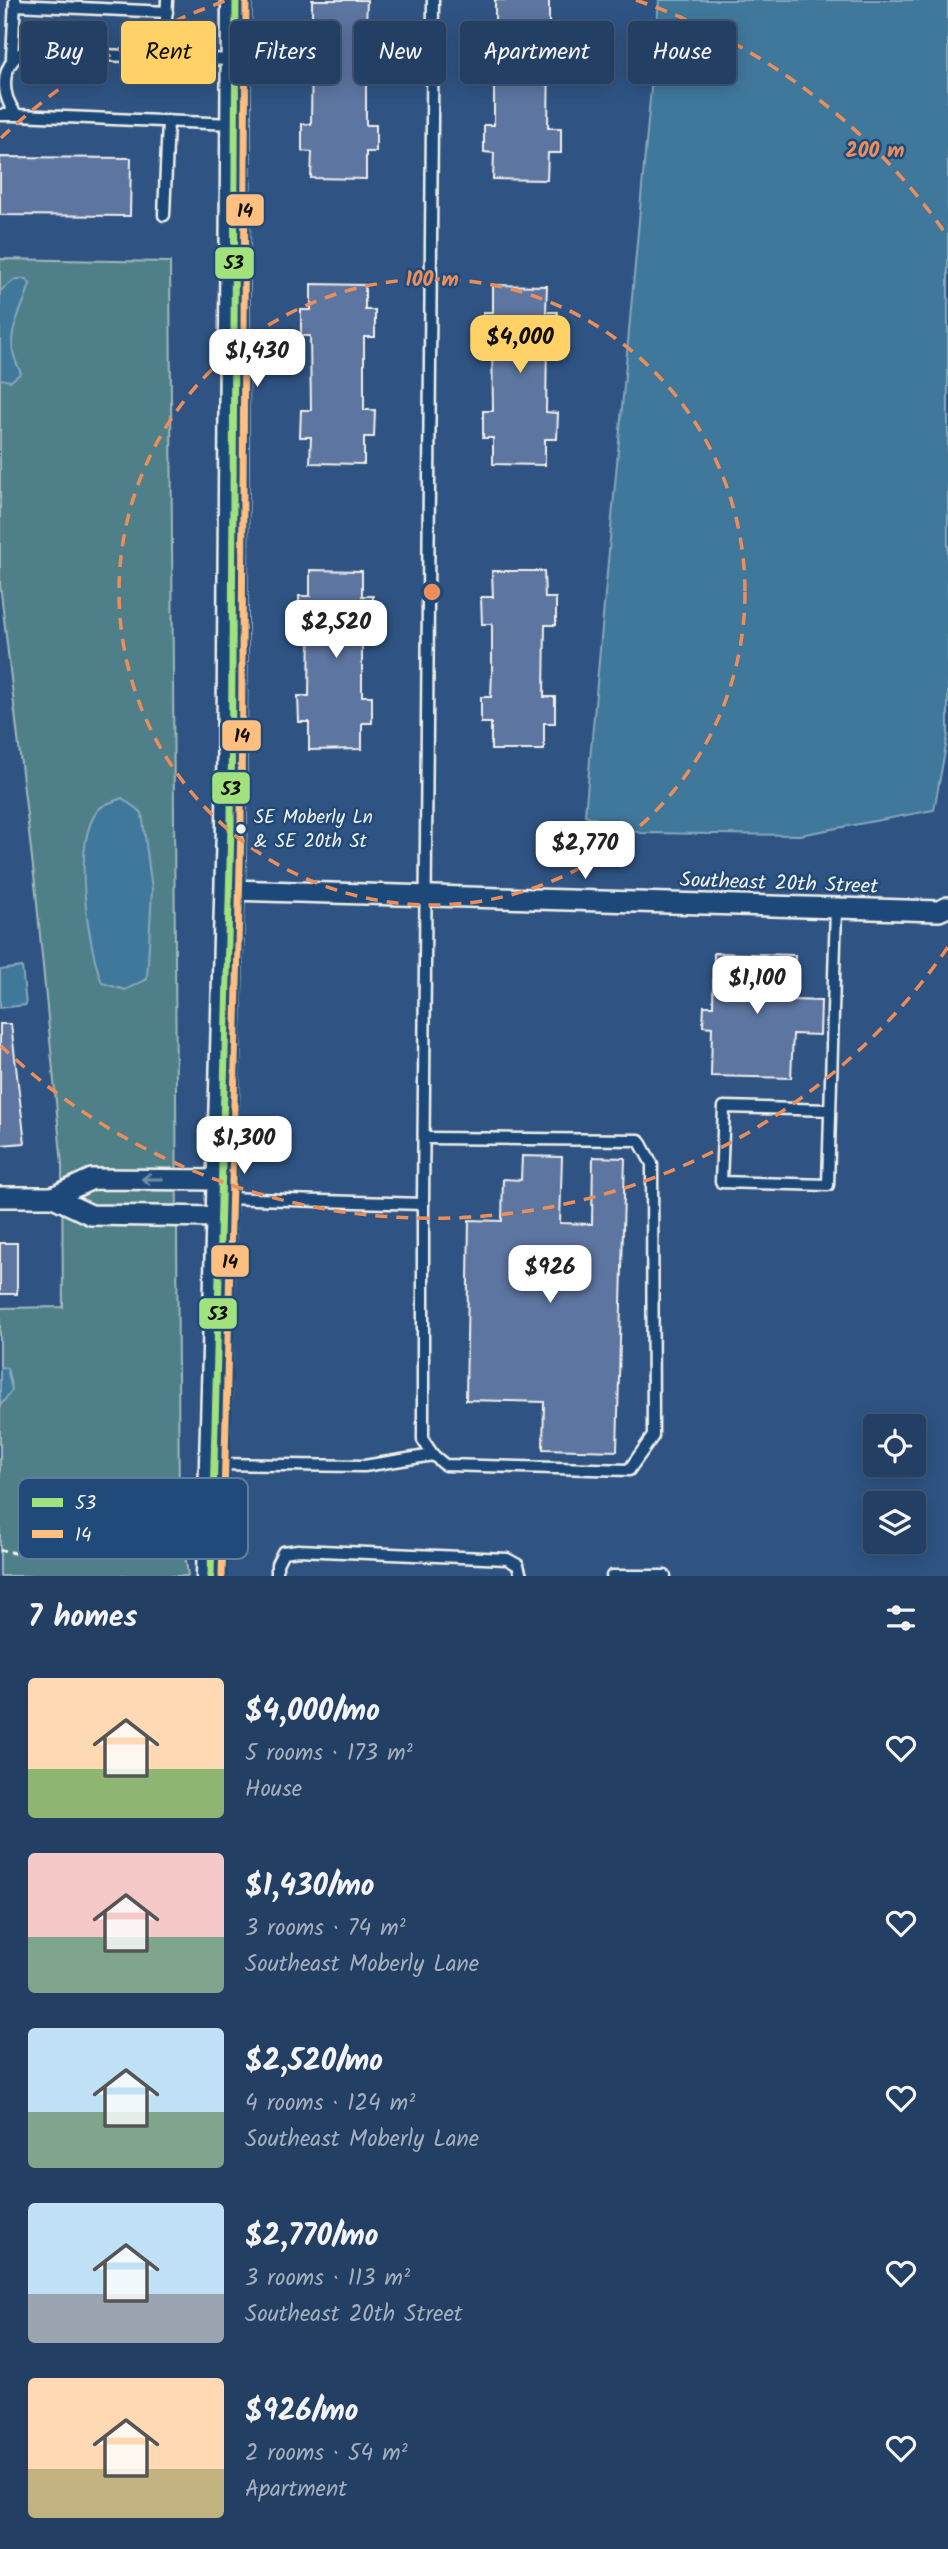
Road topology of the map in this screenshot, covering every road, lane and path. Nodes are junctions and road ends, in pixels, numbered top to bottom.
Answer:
1 (167, 0) edge
2 (236, 0) edge
3 (433, 0) edge
4 (15, 2) edge
5 (166, 12) junction
6 (166, 21) edge
7 (236, 21) edge
8 (121, 56) edge
9 (12, 58) junction
10 (235, 84) edge
11 (0, 115) edge
12 (17, 115) junction
13 (168, 121) junction
14 (234, 124) junction
15 (164, 215) dead end
16 (229, 890) junction
17 (427, 897) junction
18 (948, 907) edge
19 (836, 908) junction
20 (829, 1110) junction
21 (425, 1138) junction
22 (0, 1197) edge
23 (53, 1197) junction
24 (219, 1198) junction
25 (423, 1203) junction
26 (433, 1455) junction
27 (213, 1464) junction
28 (213, 1478) edge
29 (0, 1550) edge
30 (18, 1551) edge
31 (277, 1576) edge
32 (521, 1576) edge
33 (612, 1576) edge
34 (665, 1576) edge

1 - 5 lane
2 - 7 street
3 - 17 lane
4 - 5 lane
4 - 9 lane
5 - 6 lane
8 - 9 lane
9 - 12 lane
10 - 14 street
11 - 12 lane
12 - 13 lane
13 - 14 lane
13 - 15 lane
14 - 16 street
16 - 17 street, Southeast 20th Street
16 - 24 street
17 - 19 street, Southeast 20th Street
17 - 21 lane
18 - 19 street, Southeast 20th Street
19 - 20 lane
20 - 20 lane
21 - 25 lane
21 - 26 lane
22 - 23 street
23 - 24 street
24 -> 23 street
24 - 25 lane
24 - 27 street
25 - 26 lane
26 - 27 lane
27 - 28 street
29 - 30 path
31 - 32 lane
33 - 34 lane

